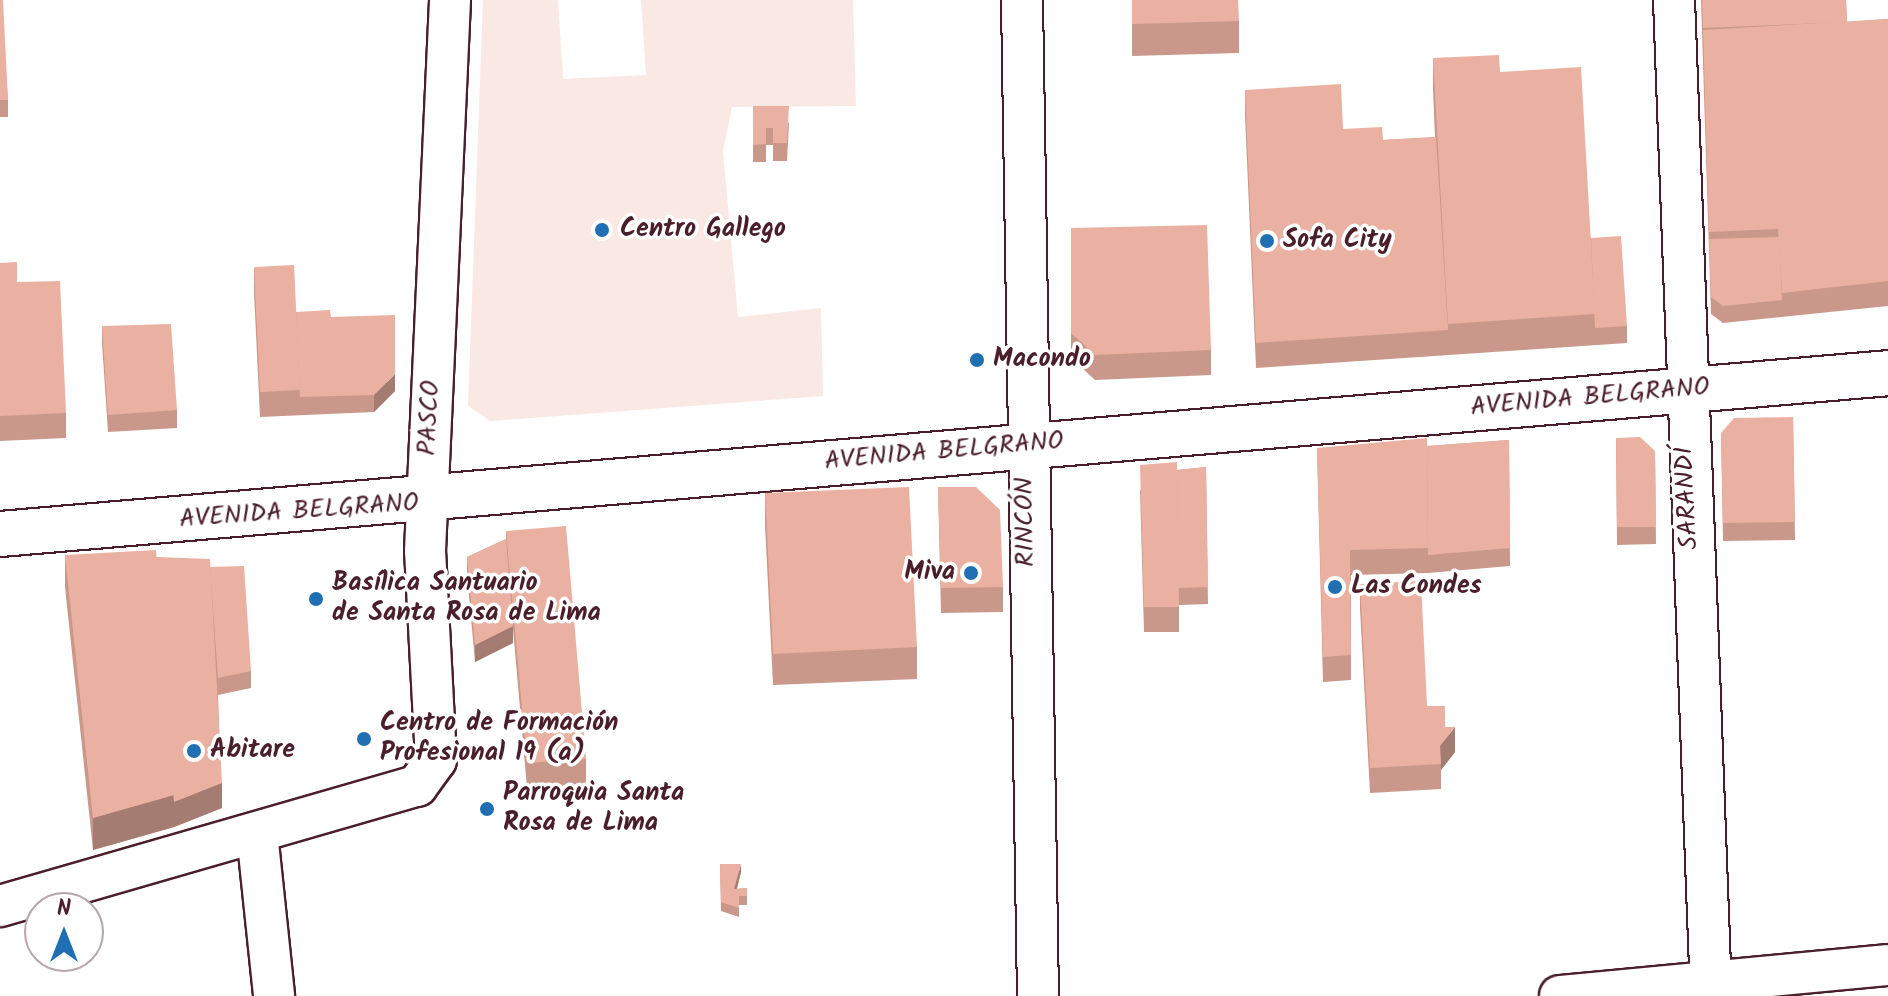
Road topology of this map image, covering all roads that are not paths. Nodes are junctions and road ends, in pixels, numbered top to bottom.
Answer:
1 (450, 0) edge
2 (1022, 0) edge
3 (1674, 0) edge
4 (1888, 373) edge
5 (1684, 390) junction
6 (1024, 446) junction
7 (426, 503) junction
8 (0, 534) edge
9 (257, 833) junction
10 (0, 906) edge
11 (1888, 965) edge
12 (1710, 988) edge
13 (274, 996) edge
14 (1038, 996) edge
15 (1560, 996) edge

1 - 7 street, PASCO
2 - 6 street, RINCÓN
3 - 5 street, SARANDÍ
4 - 5 main road, AVENIDA BELGRANO
5 - 6 main road, AVENIDA BELGRANO
5 - 12 street, SARANDÍ
6 - 7 main road, AVENIDA BELGRANO
6 - 14 street, RINCÓN
7 - 8 main road, AVENIDA BELGRANO
7 - 9 street, PASCO
9 - 10 street, PASCO
9 - 13 street
11 - 12 street
12 - 15 street

